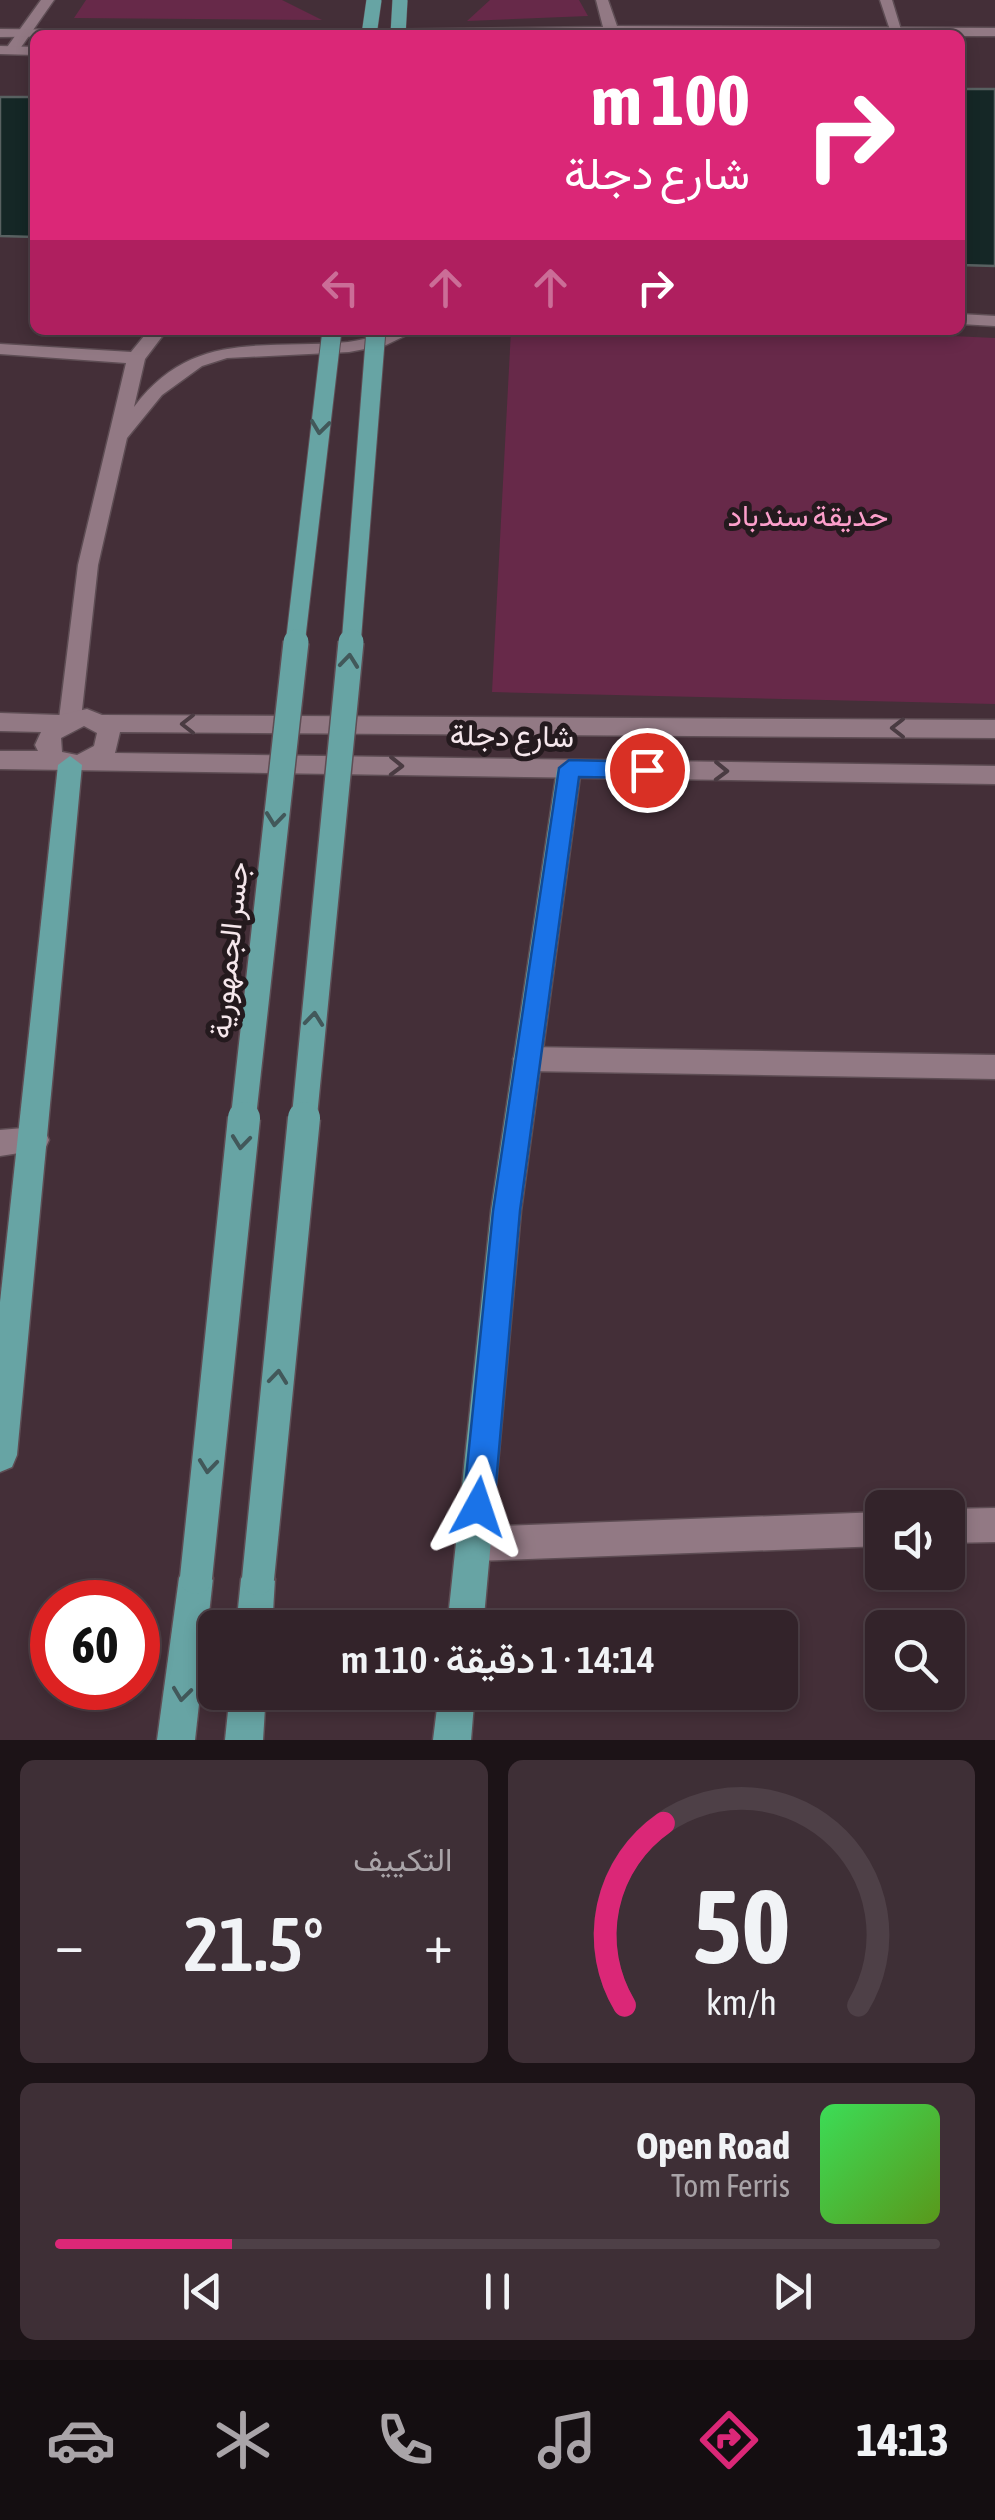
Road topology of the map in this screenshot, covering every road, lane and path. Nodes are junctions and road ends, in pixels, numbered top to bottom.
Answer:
1 (48, 0) edge
2 (374, 0) edge
3 (400, 0) edge
4 (602, 0) edge
5 (886, 0) edge
6 (370, 30) edge
7 (398, 30) edge
8 (611, 30) joint
9 (896, 30) joint
10 (965, 31) edge
11 (995, 32) edge
12 (0, 33) edge
13 (26, 33) junction
14 (30, 33) edge
15 (965, 48) edge
16 (978, 49) dead end
17 (6, 50) edge
18 (965, 320) edge
19 (995, 321) edge
20 (154, 335) edge
21 (331, 335) edge
22 (376, 335) edge
23 (397, 335) edge
24 (0, 349) edge
25 (136, 358) junction
26 (118, 439) junction
27 (0, 722) edge
28 (66, 722) junction
29 (104, 723) junction
30 (995, 729) edge
31 (0, 760) edge
32 (70, 762) junction
33 (569, 768) junction
34 (995, 775) edge
35 (527, 1060) junction
36 (995, 1067) edge
37 (35, 1140) junction
38 (0, 1143) edge
39 (0, 1454) edge
40 (995, 1525) edge
41 (965, 1526) edge
42 (865, 1530) edge
43 (475, 1544) junction
44 (255, 1610) edge
45 (467, 1610) edge
46 (246, 1710) edge
47 (455, 1710) edge
48 (176, 1740) edge
49 (244, 1740) edge
50 (452, 1740) edge

1 - 13 street
2 - 6 main road, bridge
3 - 7 main road, bridge
4 - 8 street
5 - 9 street
8 - 9 street
10 - 11 street
12 - 13 street
13 - 14 street
13 - 17 street
15 - 16 street
18 - 19 street
20 - 25 street
21 -> 48 main road, جسر الجمهورية, bridge
44 -> 22 main road, bridge
23 - 26 street
24 - 25 street
25 - 26 street
26 - 28 street
27 - 28 street, شارع دجلة
28 - 29 street, شارع دجلة
28 - 32 street
30 -> 29 street, شارع دجلة
29 - 32 street
31 - 32 street, شارع دجلة
32 -> 33 street, شارع دجلة
32 - 37 main road
33 -> 34 street, شارع دجلة
33 - 35 main road
35 - 36 street
35 - 43 main road
37 - 38 street
37 - 39 main road
40 - 41 street
42 - 43 street
43 - 45 main road
46 - 49 main road
47 - 50 main road

